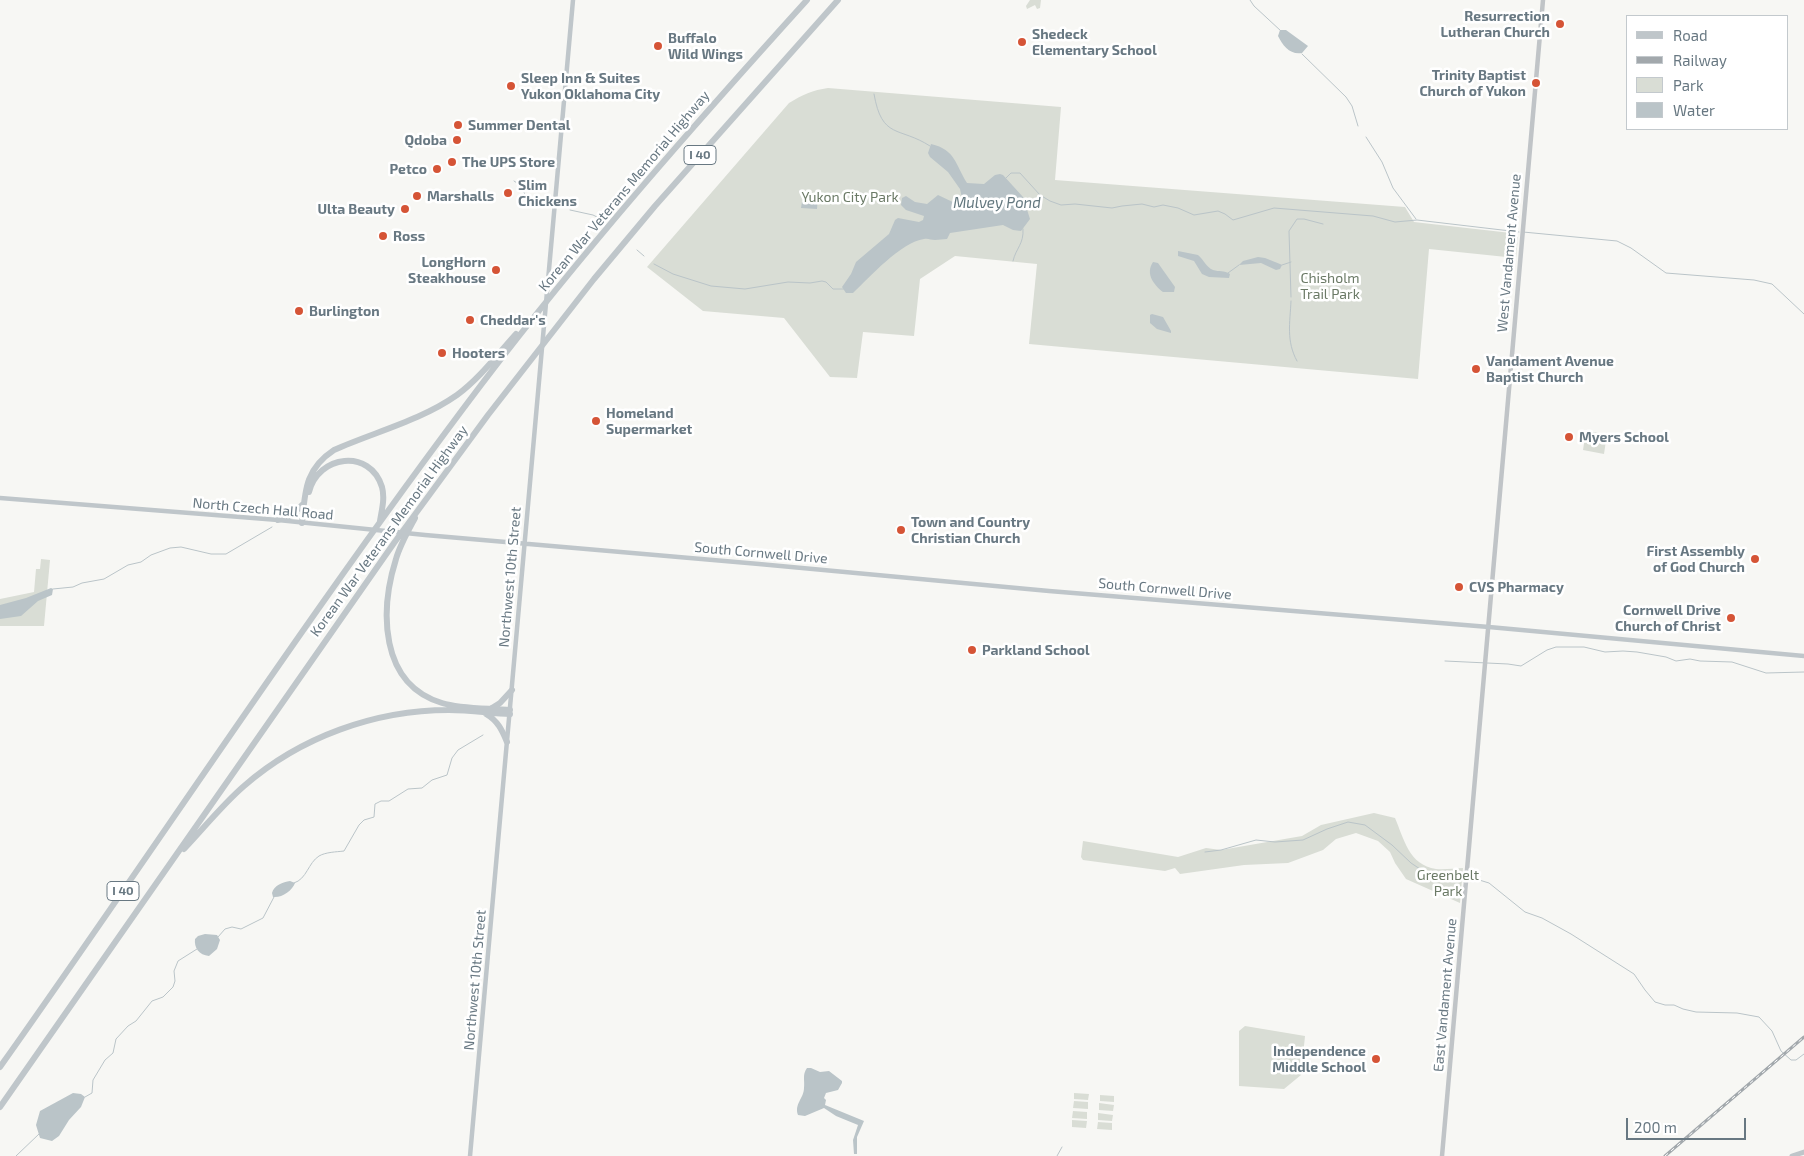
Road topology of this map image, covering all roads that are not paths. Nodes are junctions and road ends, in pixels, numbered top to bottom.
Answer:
1 (573, 0) edge
2 (806, 0) edge
3 (838, 0) edge
4 (1543, 0) edge
5 (534, 317) junction
6 (0, 498) edge
7 (424, 500) junction
8 (304, 501) junction
9 (278, 520) junction
10 (304, 523) junction
11 (380, 523) junction
12 (523, 543) junction
13 (1489, 627) junction
14 (1804, 656) edge
15 (512, 690) junction
16 (491, 708) junction
17 (482, 712) junction
18 (510, 712) junction
19 (507, 742) junction
20 (165, 871) junction
21 (0, 1066) edge
22 (0, 1107) edge
23 (1804, 1152) edge
24 (470, 1156) edge
25 (1442, 1156) edge
26 (1792, 1156) edge

1 - 12 main road, Northwest 10th Street
2 - 5 highway, Korean War Veterans Memorial Highway / I 40
3 - 7 highway, Korean War Veterans Memorial Highway / I 40
4 - 13 street, West Vandament Avenue
5 - 8 highway
5 - 11 highway, Korean War Veterans Memorial Highway / I 40
6 - 9 main road, North Czech Hall Road
7 - 16 highway
7 - 20 highway, Korean War Veterans Memorial Highway / I 40
8 - 9 highway
8 - 10 highway
9 - 10 main road, North Czech Hall Road
10 - 11 highway
10 - 12 main road, North Czech Hall Road
11 - 21 highway, Korean War Veterans Memorial Highway / I 40
12 - 13 main road, South Cornwell Drive
12 - 15 main road, Northwest 10th Street
13 - 14 main road, South Cornwell Drive
13 - 25 street, East Vandament Avenue
15 - 16 highway
15 - 18 main road, Northwest 10th Street
16 - 18 highway
17 - 18 highway
17 - 19 highway
17 - 20 highway
18 - 19 main road, Northwest 10th Street
19 - 24 main road, Northwest 10th Street
20 - 22 highway, Korean War Veterans Memorial Highway / I 40
23 - 26 main road

